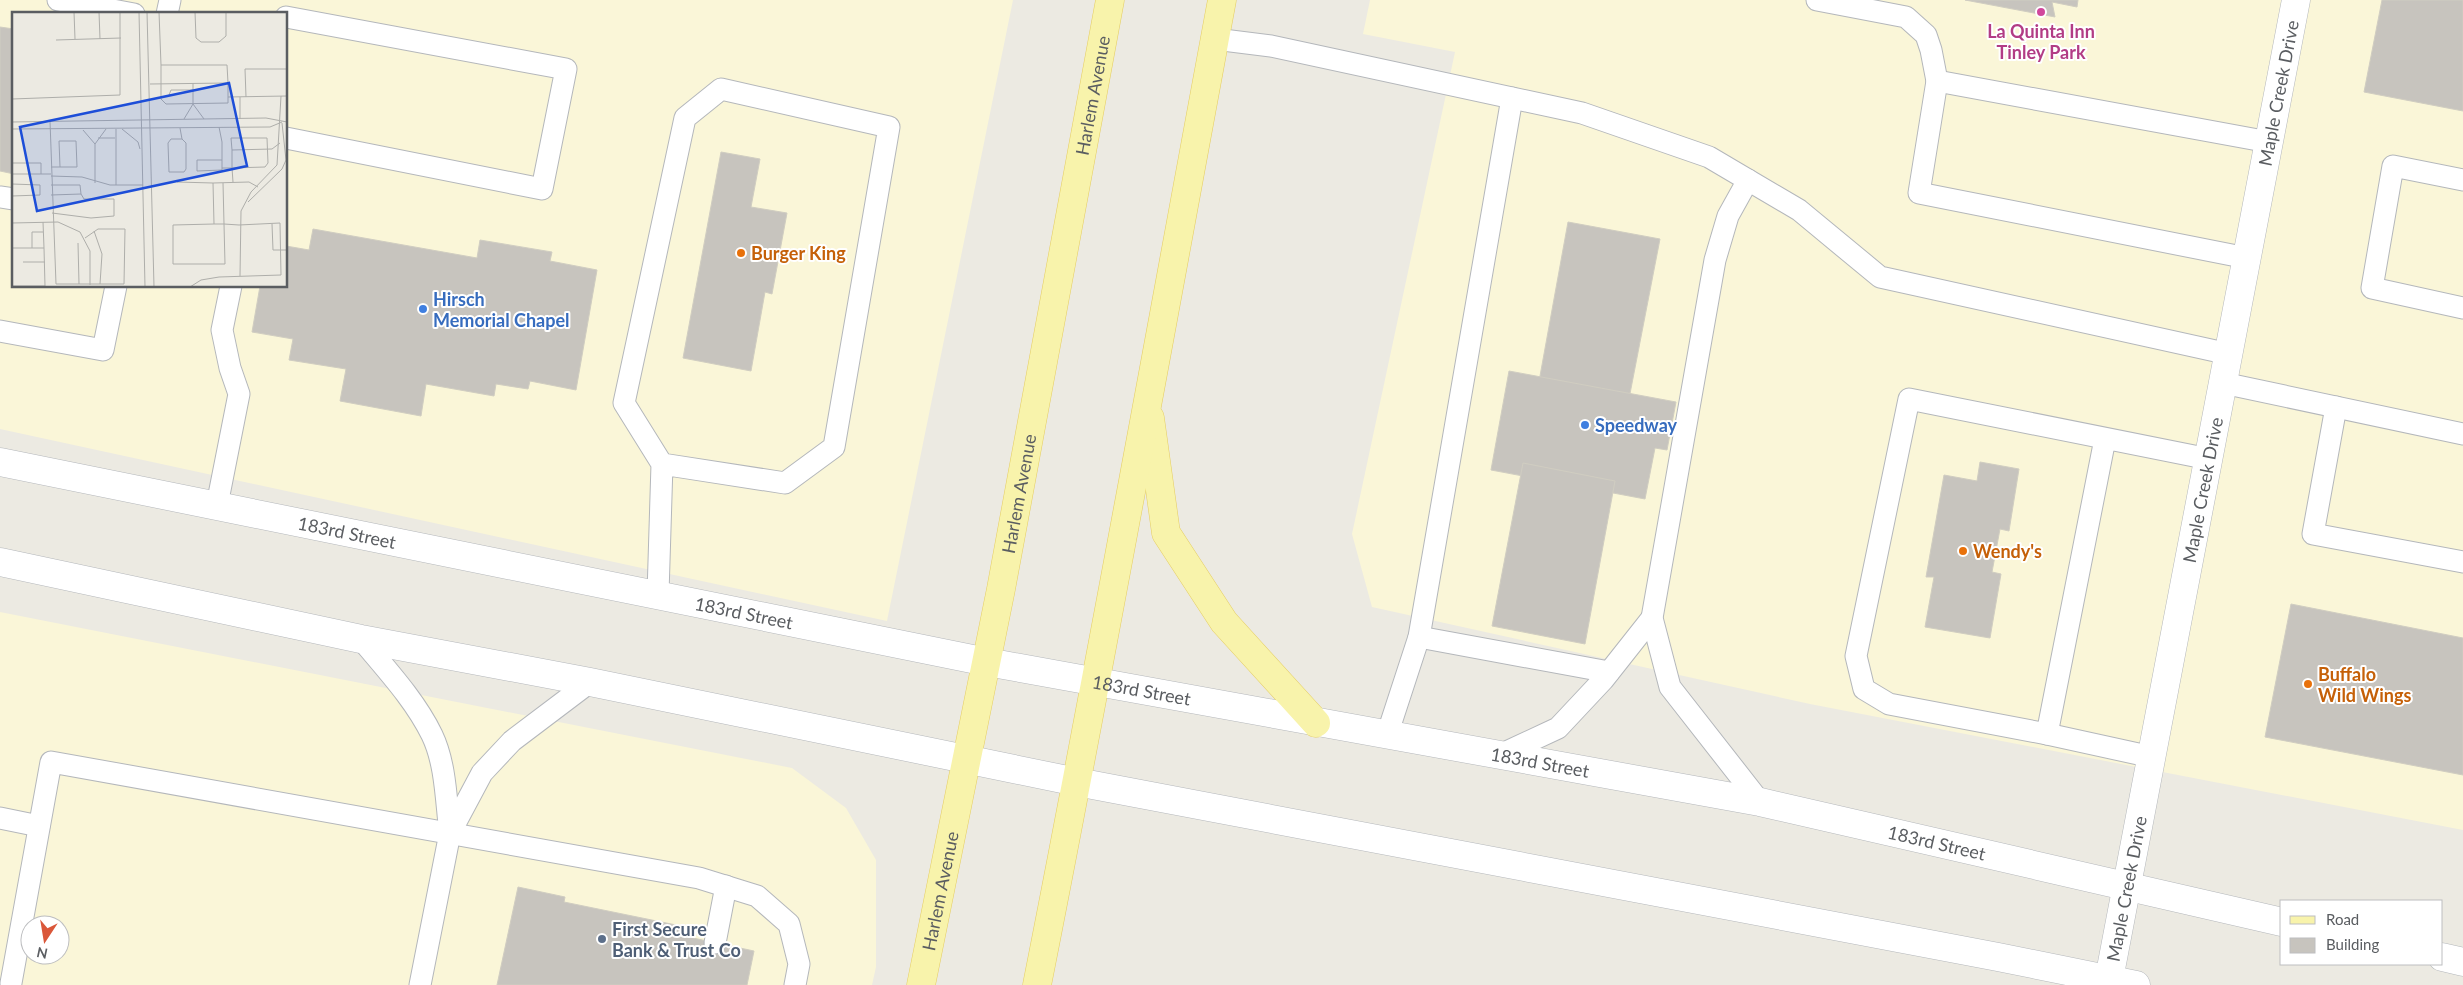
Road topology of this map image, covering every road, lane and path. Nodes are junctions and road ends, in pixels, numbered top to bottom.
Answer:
1 (58, 0) edge
2 (1110, 0) edge
3 (1222, 0) edge
4 (1817, 0) edge
5 (2296, 0) edge
6 (123, 12) edge
7 (288, 17) edge
8 (1215, 39) junction
9 (1937, 81) junction
10 (1512, 98) junction
11 (288, 138) edge
12 (2269, 142) junction
13 (1748, 180) junction
14 (2463, 180) edge
15 (2247, 258) junction
16 (116, 288) edge
17 (231, 288) edge
18 (2463, 308) edge
19 (0, 331) edge
20 (2229, 354) junction
21 (2223, 383) junction
22 (1147, 399) junction
23 (2336, 407) junction
24 (2463, 434) edge
25 (2105, 439) junction
26 (2208, 460) junction
27 (0, 462) edge
28 (662, 464) junction
29 (217, 505) junction
30 (0, 562) edge
31 (2463, 562) edge
32 (658, 594) junction
33 (1652, 618) junction
34 (1419, 637) junction
35 (361, 639) junction
36 (987, 662) junction
37 (1609, 672) junction
38 (590, 682) junction
39 (1096, 683) junction
40 (1316, 722) junction
41 (2048, 734) junction
42 (1387, 735) junction
43 (1500, 755) junction
44 (2152, 757) junction
45 (967, 759) junction
46 (1077, 782) junction
47 (1760, 802) junction
48 (0, 818) edge
49 (39, 826) junction
50 (450, 833) junction
51 (726, 886) junction
52 (2127, 888) junction
53 (2280, 922) edge
54 (715, 943) dead end
55 (2443, 957) edge
56 (2463, 962) edge
57 (2109, 980) junction
58 (14, 984) edge
59 (420, 985) edge
60 (795, 985) edge
61 (921, 985) edge
62 (1037, 985) edge
63 (2136, 985) edge

1 - 6 lane
2 - 36 main road, Harlem Avenue
3 - 8 main road
4 - 9 lane
5 - 12 street, Maple Creek Drive
7 - 11 lane
8 - 10 lane
8 - 22 main road
9 - 12 lane
9 - 15 lane
10 - 13 lane
10 - 34 lane
12 - 15 street, Maple Creek Drive
13 - 20 lane
13 - 33 lane
14 - 18 lane
15 - 20 street, Maple Creek Drive
16 - 19 lane
17 - 29 lane
20 - 21 street, Maple Creek Drive
21 - 23 lane
21 - 26 street, Maple Creek Drive
22 - 39 main road
22 - 40 main road
23 - 24 lane
23 - 31 lane
25 - 26 lane
25 - 41 lane
25 - 41 lane
26 - 44 street, Maple Creek Drive
27 - 29 street, 183rd Street
28 - 28 lane
28 - 32 lane
29 - 32 street, 183rd Street
30 - 35 street
32 - 36 street, 183rd Street
33 - 37 lane
33 - 47 lane
34 - 37 lane
34 - 42 lane
35 - 38 street
35 - 50 lane
36 - 39 street, 183rd Street
36 - 45 main road, Harlem Avenue
37 - 43 lane
38 - 45 street
38 - 50 lane
39 - 40 street, 183rd Street
39 - 46 main road
40 - 42 street, 183rd Street
41 - 44 lane
42 - 43 street, 183rd Street
43 - 47 street, 183rd Street
44 - 52 street, Maple Creek Drive
45 - 46 street
45 - 61 main road, Harlem Avenue
46 - 57 street
46 - 62 main road
47 - 52 street, 183rd Street
48 - 49 lane
49 - 50 lane
49 - 58 lane
50 - 51 lane
50 - 59 lane
51 - 54 lane
51 - 60 lane
52 - 53 street, 183rd Street
52 - 57 street, Maple Creek Drive
55 - 56 street
57 - 63 street

